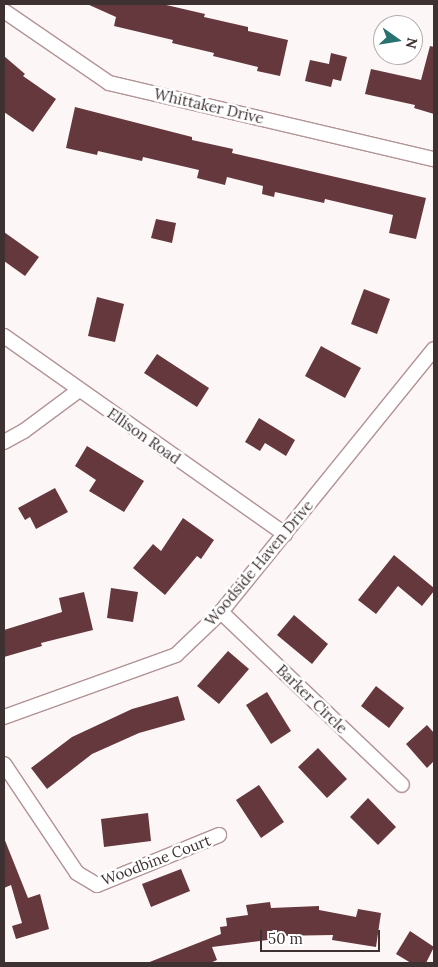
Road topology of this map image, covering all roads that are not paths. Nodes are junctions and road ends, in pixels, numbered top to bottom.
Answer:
1 (4, 11) edge
2 (434, 159) edge
3 (4, 336) edge
4 (434, 349) edge
5 (79, 390) junction
6 (4, 442) edge
7 (285, 534) junction
8 (221, 612) junction
9 (4, 717) edge
10 (4, 764) edge
11 (402, 785) dead end
12 (219, 835) dead end

1 - 2 street, Whittaker Drive
3 - 5 street, Ellison Road
4 - 7 street, Woodside Haven Drive
5 - 6 street
5 - 7 street, Ellison Road
7 - 8 street, Woodside Haven Drive
8 - 9 street, Woodside Haven Drive
8 - 11 street, Barker Circle
10 - 12 street, Woodbine Court

